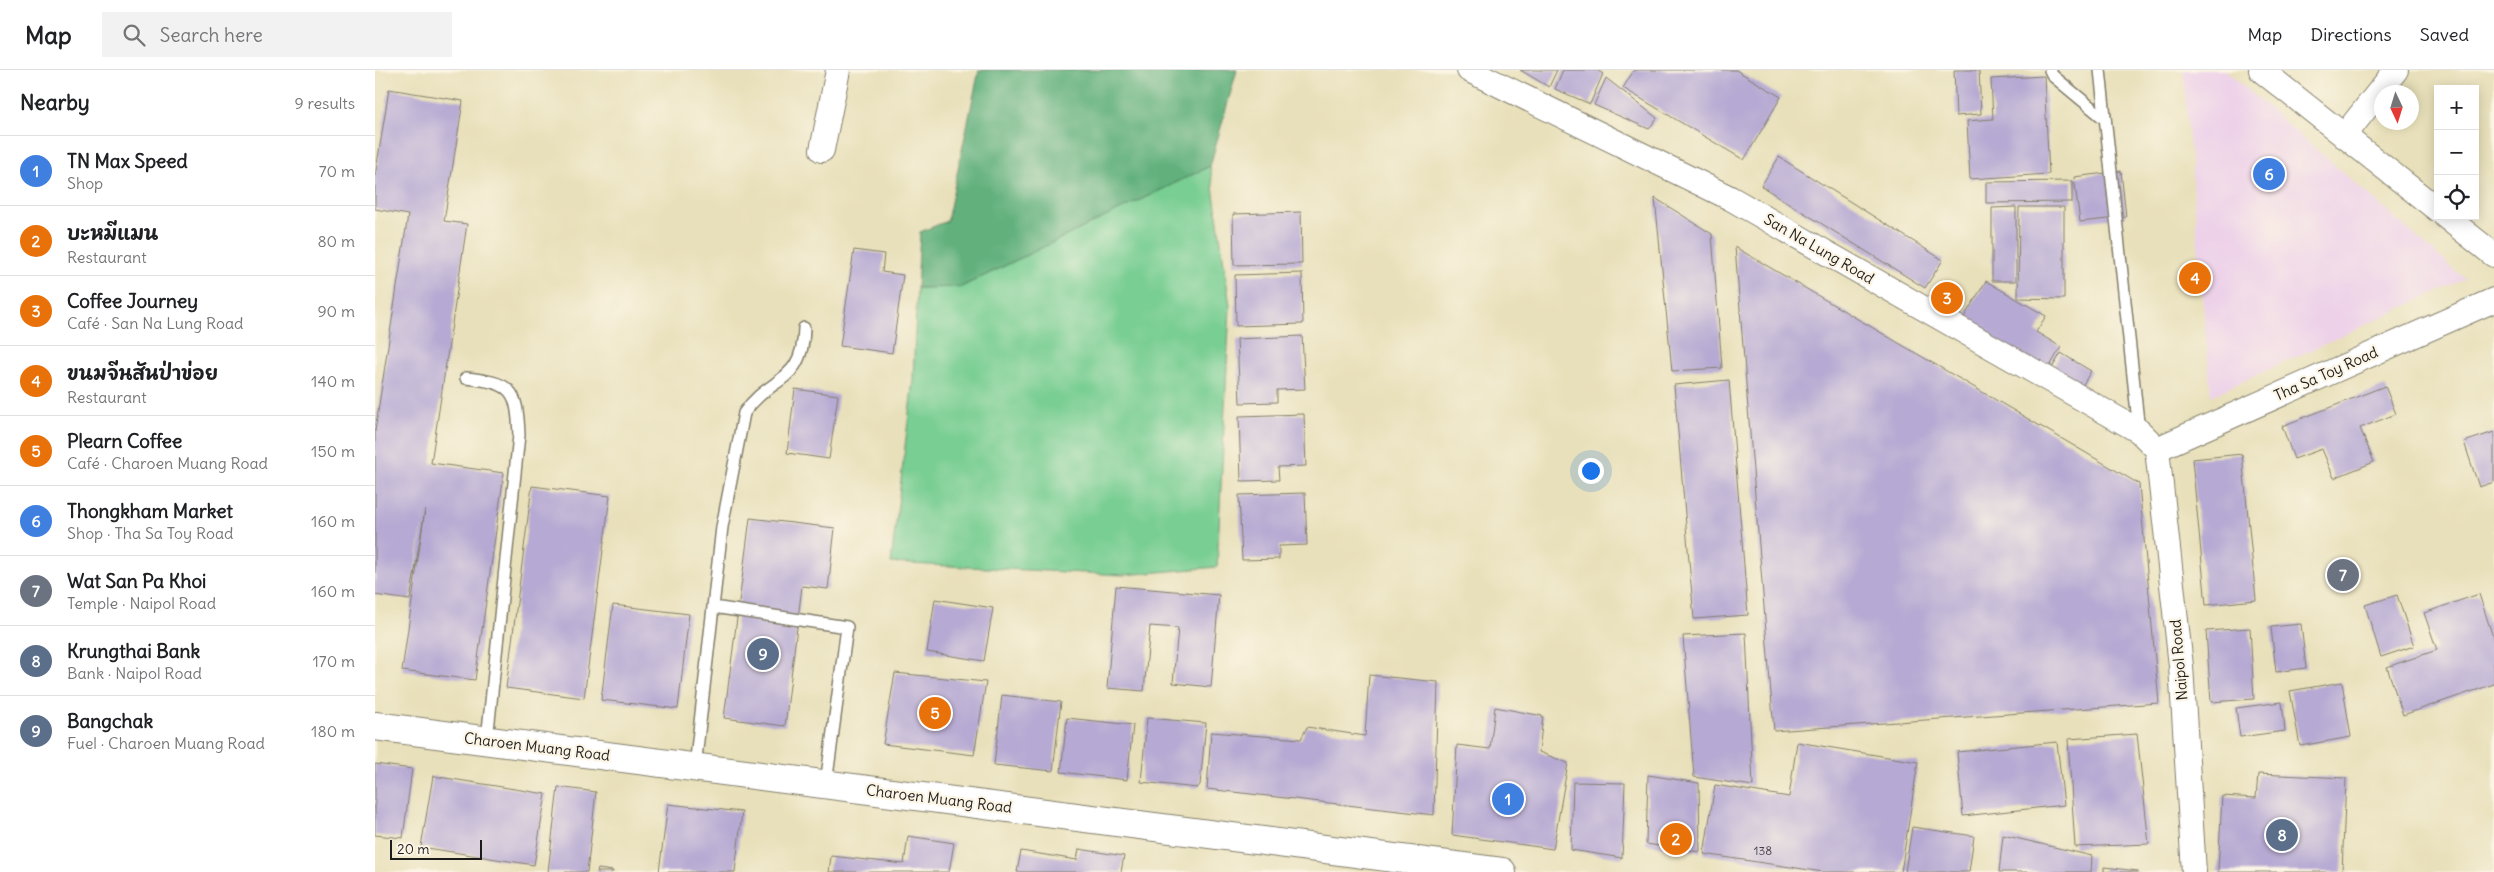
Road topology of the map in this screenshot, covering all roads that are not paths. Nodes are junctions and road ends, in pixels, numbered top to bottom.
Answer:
1 (838, 70) edge
2 (1469, 70) edge
3 (2050, 70) edge
4 (2100, 70) edge
5 (2261, 70) edge
6 (2397, 70) edge
7 (2105, 119) junction
8 (2344, 136) junction
9 (822, 150) dead end
10 (2434, 207) edge
11 (2450, 220) edge
12 (2494, 255) edge
13 (2494, 300) edge
14 (804, 328) dead end
15 (466, 378) dead end
16 (2139, 431) junction
17 (2157, 449) junction
18 (713, 607) junction
19 (375, 726) edge
20 (487, 740) junction
21 (695, 767) junction
22 (825, 784) junction
23 (1502, 872) edge
24 (2194, 872) edge

1 - 9 street
2 - 16 street, San Na Lung Road
3 - 7 lane
4 - 7 lane
5 - 8 street
6 - 8 street
7 - 16 lane
8 - 10 street
11 - 12 street
13 - 17 street, Tha Sa Toy Road
14 - 18 lane
15 - 20 lane
16 - 17 street, San Na Lung Road
17 - 24 street, Naipol Road
18 - 21 lane
18 - 22 lane
19 - 20 main road, Charoen Muang Road
20 - 21 main road, Charoen Muang Road
21 - 22 main road, Charoen Muang Road
22 - 23 main road, Charoen Muang Road

